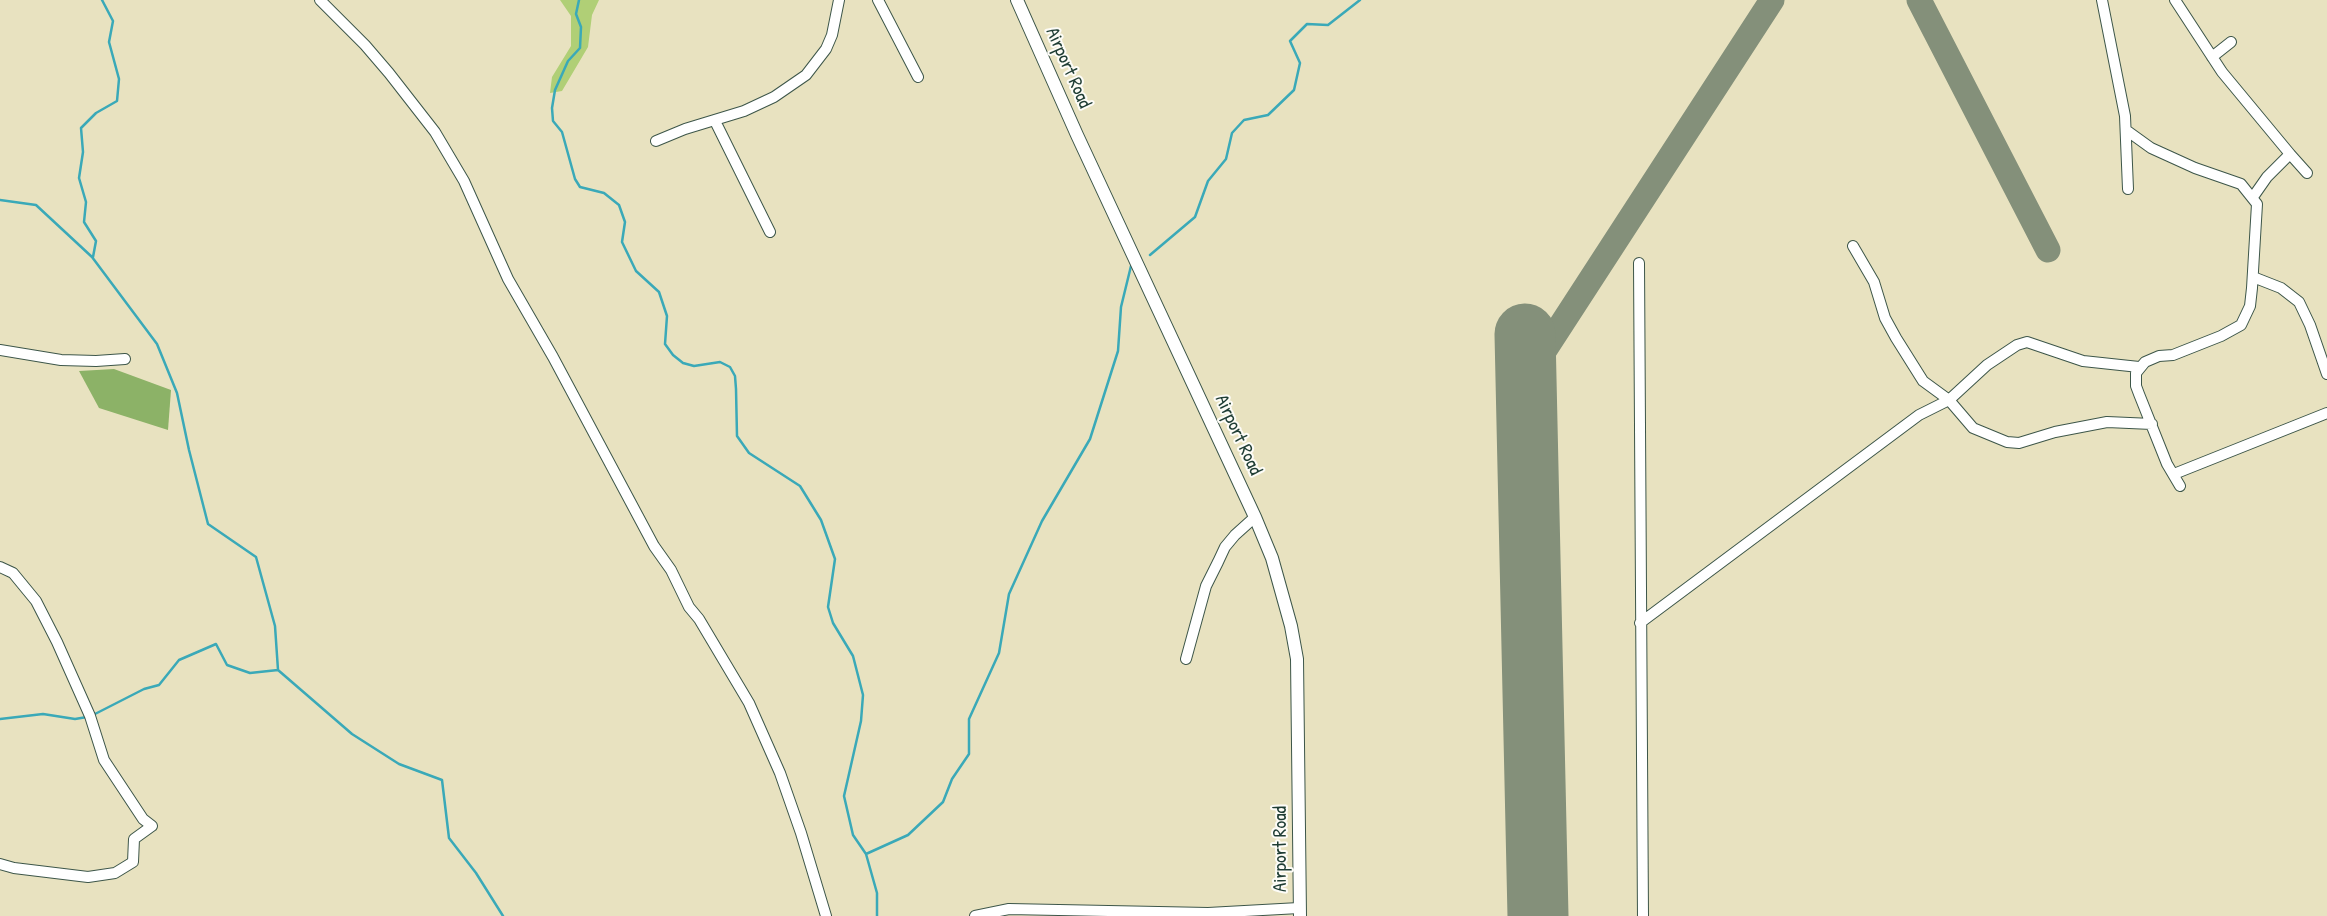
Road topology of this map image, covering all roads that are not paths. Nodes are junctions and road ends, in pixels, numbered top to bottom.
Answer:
1 (320, 0) edge
2 (839, 0) edge
3 (878, 0) edge
4 (1017, 0) edge
5 (2102, 0) edge
6 (2175, 0) edge
7 (2231, 42) dead end
8 (2212, 57) junction
9 (918, 77) dead end
10 (715, 121) junction
11 (2126, 130) junction
12 (656, 141) dead end
13 (2290, 154) junction
14 (2307, 173) dead end
15 (2128, 188) dead end
16 (2252, 197) junction
17 (770, 232) dead end
18 (1852, 246) dead end
19 (1639, 264) dead end
20 (2253, 277) junction
21 (0, 350) edge
22 (125, 359) dead end
23 (2139, 367) junction
24 (2327, 374) edge
25 (1949, 400) junction
26 (2327, 412) edge
27 (2152, 424) junction
28 (2174, 474) junction
29 (2180, 486) dead end
30 (1255, 517) junction
31 (0, 567) edge
32 (1640, 623) junction
33 (1186, 659) dead end
34 (0, 864) edge
35 (1300, 912) edge
36 (826, 916) edge
37 (975, 916) edge
38 (1643, 916) edge

1 - 36 street
2 - 10 street
3 - 9 street
4 - 30 street, Airport Road
5 - 11 street
6 - 8 street
7 - 8 street
8 - 13 street
10 - 12 street
10 - 17 street
11 - 15 street
11 - 16 street
13 - 14 street
13 - 16 street
16 - 20 street
18 - 25 street
19 - 32 street
20 - 23 street
20 - 24 street
21 - 22 street
23 - 25 street
23 - 27 street
25 - 27 street
25 - 32 street
26 - 28 street
27 - 28 street
28 - 29 street
30 - 33 street
30 - 35 street, Airport Road
31 - 34 street
32 - 38 street
35 - 37 street

